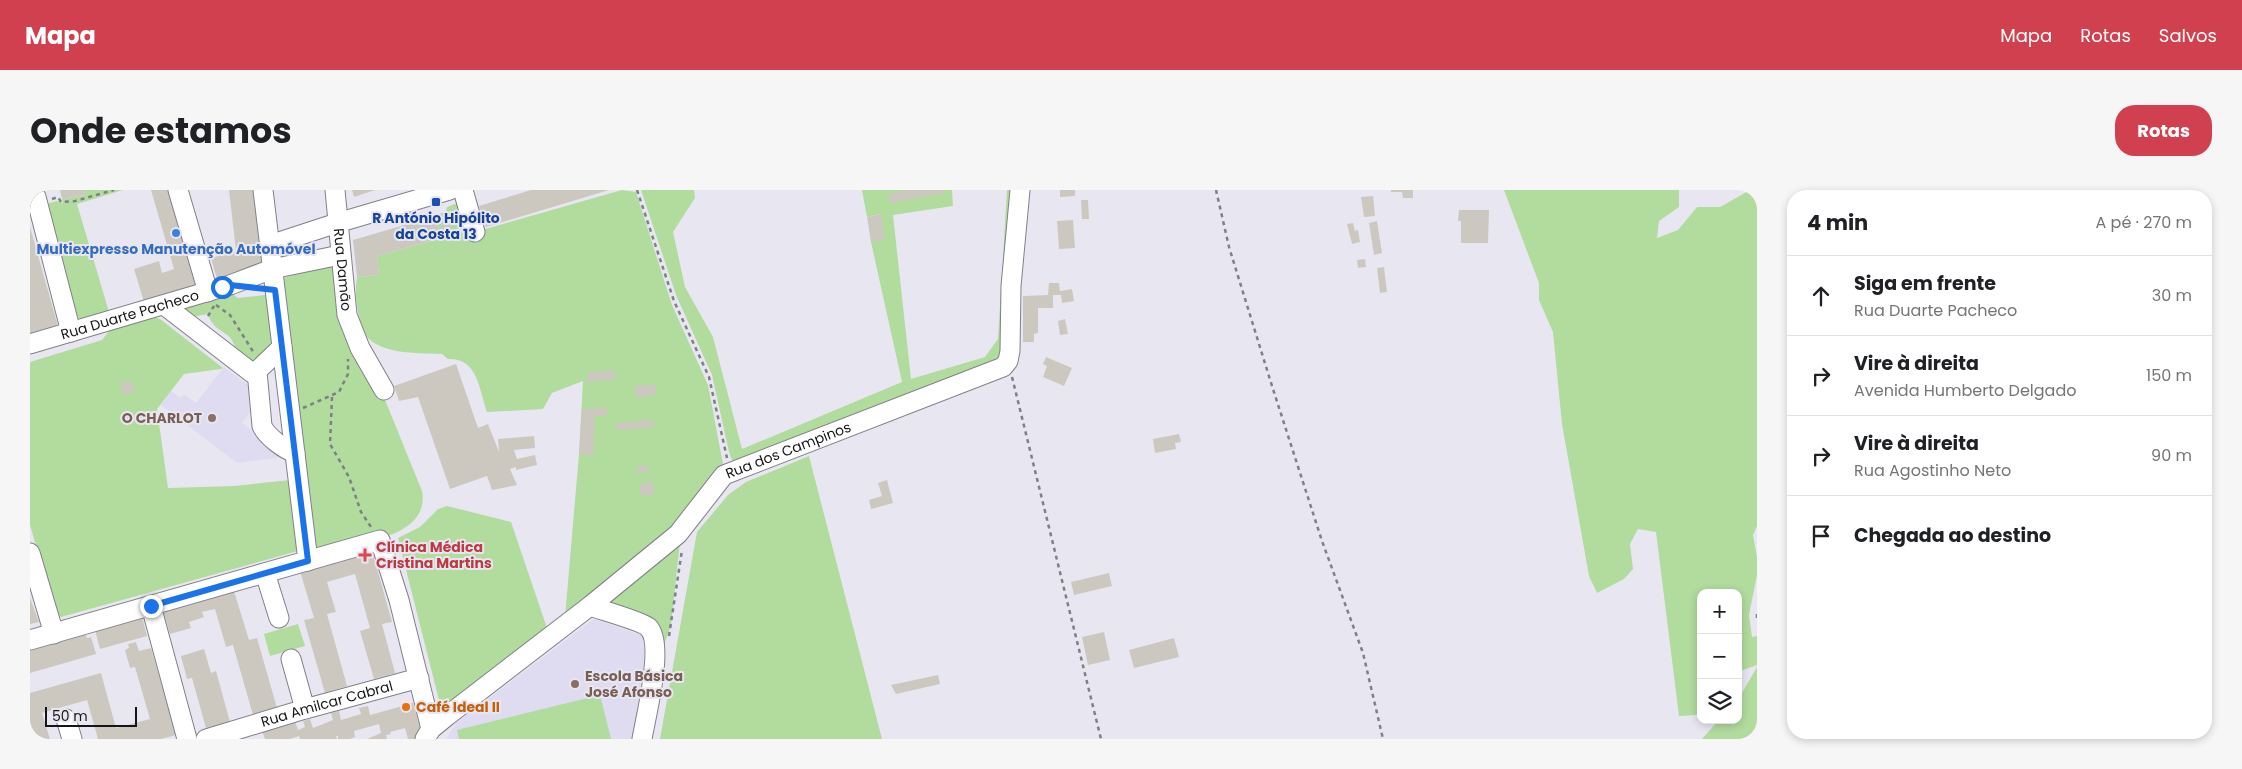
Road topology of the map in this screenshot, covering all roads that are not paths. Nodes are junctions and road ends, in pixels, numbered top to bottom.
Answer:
1 (178, 190) edge
2 (263, 190) edge
3 (335, 190) edge
4 (450, 190) edge
5 (463, 190) edge
6 (1020, 190) edge
7 (41, 196) edge
8 (338, 223) junction
9 (476, 232) dead end
10 (270, 246) junction
11 (340, 256) junction
12 (272, 269) junction
13 (230, 285) junction
14 (275, 290) junction
15 (211, 298) junction
16 (164, 305) junction
17 (71, 332) junction
18 (30, 344) edge
19 (282, 347) junction
20 (258, 366) junction
21 (384, 390) dead end
22 (295, 453) junction
23 (30, 553) edge
24 (308, 561) junction
25 (265, 574) junction
26 (151, 606) junction
27 (590, 606) junction
28 (279, 618) dead end
29 (54, 634) junction
30 (30, 640) edge
31 (291, 658) dead end
32 (419, 678) junction
33 (305, 709) junction
34 (66, 719) dead end
35 (250, 732) edge
36 (428, 734) edge
37 (72, 739) edge
38 (187, 739) edge
39 (206, 739) edge
40 (642, 739) edge

1 - 15 street
2 - 10 street
3 - 8 street, Rua Damão
4 - 8 street
5 - 9 street
6 - 27 street, Rua dos Campinos
7 - 17 street
8 - 10 street
8 - 11 street, Rua Damão
10 - 12 street
11 - 12 street, Rua Duarte Pacheco
11 - 21 street, Rua Damão
12 - 13 street, Rua Duarte Pacheco
12 - 14 street
13 - 14 street, Rua Duarte Pacheco
13 - 15 street, Rua Duarte Pacheco
14 - 19 street
15 - 16 street, Rua Duarte Pacheco
16 - 17 street, Rua Duarte Pacheco
16 - 20 street
17 - 18 street, Rua Duarte Pacheco
19 - 20 street
19 - 22 street
20 - 22 street
22 - 24 street
23 - 29 street
24 - 25 street
24 - 32 street
25 - 26 street
25 - 28 street
26 - 29 street
26 - 38 street
27 - 36 street, Rua dos Campinos
27 - 40 street
29 - 30 street
31 - 33 street
32 - 33 street, Rua Amilcar Cabral
32 - 36 street
33 - 35 street, Rua Amilcar Cabral
34 - 37 street
35 - 39 street, Rua Amilcar Cabral

